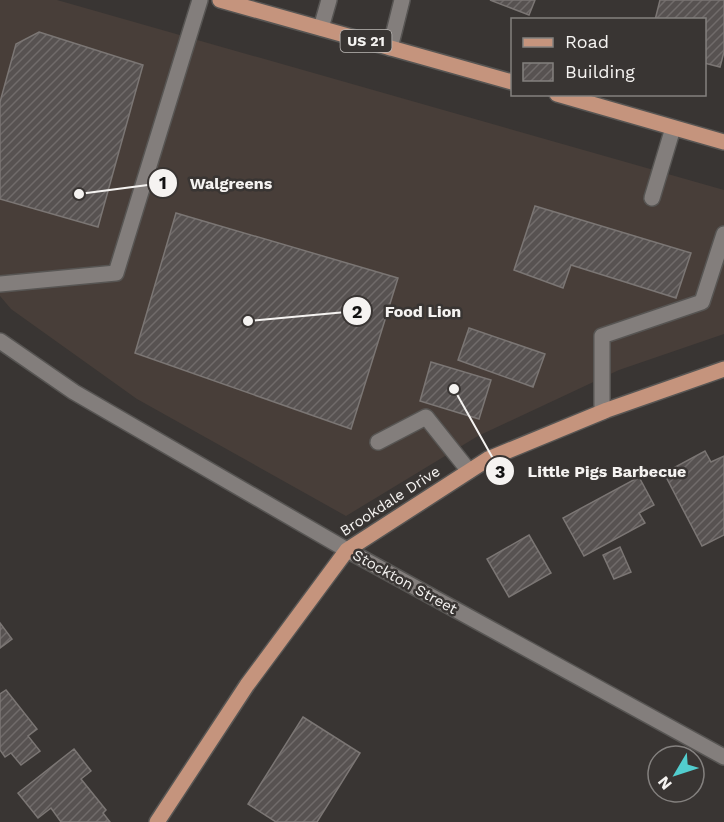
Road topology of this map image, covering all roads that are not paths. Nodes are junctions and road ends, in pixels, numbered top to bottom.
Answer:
1 (200, 0) edge
2 (220, 0) edge
3 (329, 0) edge
4 (402, 0) edge
5 (321, 28) junction
6 (390, 48) junction
7 (511, 81) edge
8 (564, 96) edge
9 (673, 128) junction
10 (724, 142) edge
11 (652, 198) dead end
12 (724, 234) edge
13 (0, 284) edge
14 (0, 341) edge
15 (724, 369) edge
16 (602, 412) junction
17 (378, 442) dead end
18 (469, 471) junction
19 (347, 550) junction
20 (724, 757) edge
21 (157, 822) edge

1 - 13 street
2 - 5 main road, US 21
3 - 5 street
4 - 6 street
5 - 6 main road, US 21
6 - 7 main road, US 21
8 - 9 main road
9 - 10 main road
9 - 11 street
12 - 16 street
14 - 19 street, Stockton Street
15 - 16 main road, Brookdale Drive
16 - 18 main road, Brookdale Drive
17 - 18 street
18 - 19 main road, Brookdale Drive
19 - 20 street, Stockton Street
19 - 21 main road, Brookdale Drive

